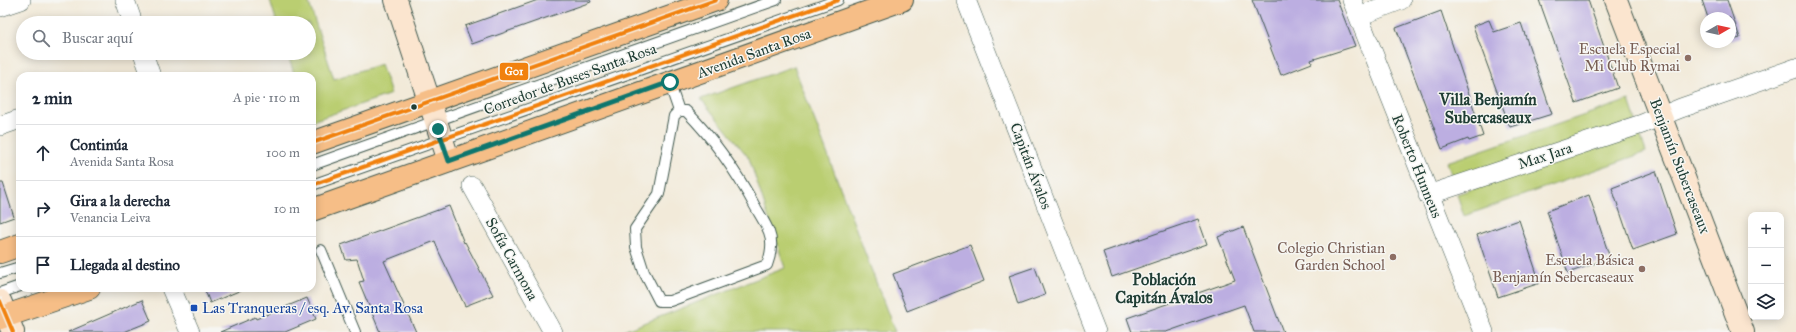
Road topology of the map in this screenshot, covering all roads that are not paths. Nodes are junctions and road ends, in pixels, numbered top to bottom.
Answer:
1 (20, 0) edge
2 (124, 0) edge
3 (396, 0) edge
4 (716, 0) edge
5 (776, 0) edge
6 (838, 0) edge
7 (902, 0) edge
8 (966, 0) edge
9 (1401, 0) edge
10 (1616, 0) edge
11 (0, 7) edge
12 (1356, 8) edge
13 (130, 16) edge
14 (144, 60) edge
15 (1796, 68) edge
16 (146, 72) edge
17 (670, 82) junction
18 (679, 111) junction
19 (1661, 116) junction
20 (16, 120) edge
21 (435, 122) junction
22 (0, 126) edge
23 (316, 142) edge
24 (449, 161) junction
25 (316, 164) edge
26 (316, 184) edge
27 (472, 186) dead end
28 (1428, 194) junction
29 (316, 209) edge
30 (16, 246) edge
31 (321, 250) dead end
32 (0, 252) edge
33 (16, 268) edge
34 (0, 273) edge
35 (16, 287) edge
36 (77, 292) edge
37 (174, 292) edge
38 (0, 293) edge
39 (5, 317) edge
40 (190, 332) edge
41 (355, 332) edge
42 (553, 332) edge
43 (1096, 332) edge
44 (1484, 332) edge
45 (1744, 332) edge

1 - 11 street
2 - 13 street
3 - 21 street
4 - 21 main road
5 - 21 lane, Corredor de Buses Santa Rosa
6 - 21 lane, Corredor de Buses Santa Rosa
7 - 17 main road, Avenida Santa Rosa
8 - 43 street, Capitán Ávalos
9 - 12 street
10 - 19 street, Benjamín Subercaseaux
12 - 28 street, Roberto Hunneus
14 - 16 street
15 - 19 street, Max Jara
17 - 18 lane
17 - 24 main road, Avenida Santa Rosa
18 - 18 lane
19 - 28 street, Max Jara
19 - 45 street, Benjamín Subercaseaux
20 - 22 street
21 - 23 main road
21 - 24 street
21 - 25 lane, Corredor de Buses Santa Rosa
21 - 26 lane, Corredor de Buses Santa Rosa
24 - 29 main road, Avenida Santa Rosa
27 - 42 street, Sofía Carmona
28 - 44 street, Roberto Hunneus
30 - 32 main road
31 - 41 lane
33 - 34 lane
35 - 38 lane
36 - 39 main road
37 - 40 street

